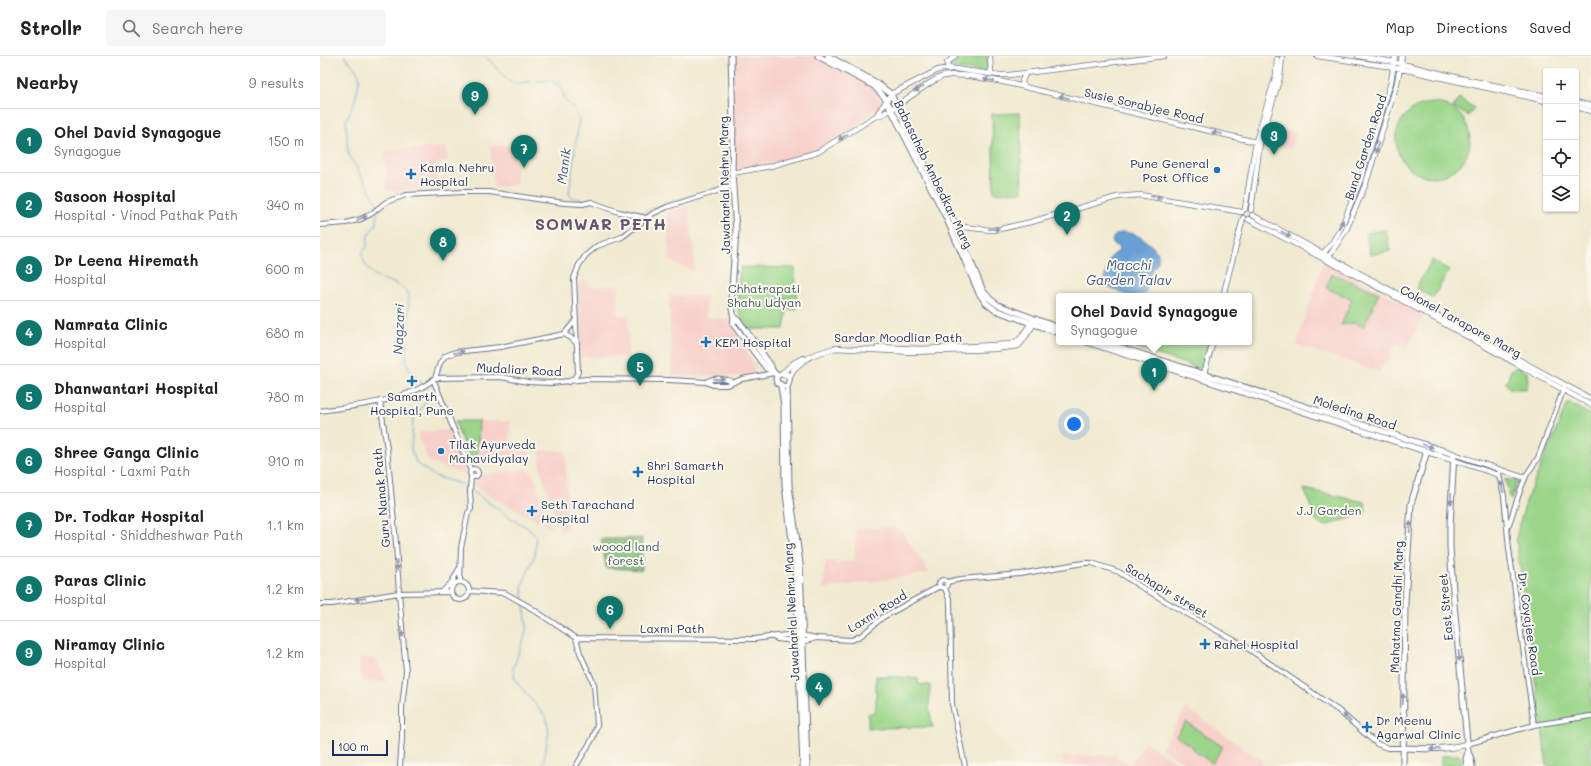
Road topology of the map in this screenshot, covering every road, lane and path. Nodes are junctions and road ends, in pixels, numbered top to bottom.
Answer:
1 (731, 56) edge
2 (818, 56) edge
3 (828, 56) edge
4 (954, 56) edge
5 (990, 56) edge
6 (1164, 56) edge
7 (1271, 56) edge
8 (1317, 56) edge
9 (1358, 56) edge
10 (1395, 56) edge
11 (1402, 56) edge
12 (1281, 58) edge
13 (1394, 62) junction
14 (1400, 63) junction
15 (1393, 67) junction
16 (948, 68) junction
17 (1399, 69) junction
18 (990, 74) junction
19 (1025, 74) junction
20 (949, 75) junction
21 (1027, 88) junction
22 (891, 94) junction
23 (1543, 95) edge
24 (886, 99) junction
25 (1543, 100) edge
26 (1579, 103) edge
27 (1591, 106) edge
28 (894, 107) junction
29 (1579, 108) edge
30 (1591, 110) edge
31 (876, 116) junction
32 (1258, 142) junction
33 (732, 173) junction
34 (733, 186) junction
35 (1244, 210) junction
36 (1252, 212) junction
37 (646, 218) junction
38 (1245, 219) junction
39 (320, 225) edge
40 (953, 226) junction
41 (1322, 255) junction
42 (1328, 258) junction
43 (1225, 293) edge
44 (576, 320) junction
45 (1034, 322) junction
46 (1056, 327) edge
47 (1056, 332) edge
48 (564, 334) junction
49 (577, 344) junction
50 (1097, 345) edge
51 (1111, 345) edge
52 (1211, 345) edge
53 (801, 361) junction
54 (578, 372) junction
55 (776, 373) junction
56 (1202, 377) junction
57 (789, 378) junction
58 (433, 379) junction
59 (587, 379) junction
60 (579, 381) joint
61 (569, 382) junction
62 (787, 385) junction
63 (781, 386) junction
64 (1565, 387) junction
65 (1591, 399) edge
66 (380, 401) junction
67 (1591, 405) edge
68 (320, 411) edge
69 (1427, 451) junction
70 (1453, 457) junction
71 (471, 471) junction
72 (1500, 473) junction
73 (1515, 474) junction
74 (1528, 474) junction
75 (471, 477) junction
76 (1525, 478) junction
77 (1505, 504) junction
78 (1515, 506) junction
79 (1508, 526) junction
80 (460, 567) junction
81 (460, 582) junction
82 (947, 582) junction
83 (940, 586) junction
84 (945, 588) junction
85 (469, 591) junction
86 (451, 592) junction
87 (398, 593) junction
88 (441, 593) junction
89 (320, 604) edge
90 (801, 634) junction
91 (771, 636) junction
92 (576, 638) junction
93 (816, 638) junction
94 (801, 642) junction
95 (1591, 716) edge
96 (1534, 725) junction
97 (1467, 744) junction
98 (1403, 748) junction
99 (1468, 752) junction
100 (400, 766) edge
101 (576, 766) edge
102 (803, 766) edge
103 (807, 766) edge
104 (965, 766) edge
105 (1403, 766) edge
106 (1466, 766) edge
107 (1472, 766) edge

1 - 33 main road, Jawaharlal Nehru Marg
2 - 24 main road, Babasaheb Ambedkar Marg
3 - 22 main road, Babasaheb Ambedkar Marg
4 - 16 main road
5 - 18 main road
6 - 19 main road
7 - 12 main road
8 - 15 main road
9 - 13 main road
10 - 13 main road, Bund Garden Road
11 - 14 main road, Bund Garden Road
12 - 32 main road
13 - 14 main road
13 - 15 main road, Bund Garden Road
14 - 17 main road, Bund Garden Road
14 - 23 main road
15 - 17 main road
41 -> 15 main road, Bund Garden Road
16 - 18 main road
16 - 20 main road
16 - 22 main road
17 - 25 main road
17 -> 42 main road, Bund Garden Road
18 - 19 main road
19 - 21 main road
21 -> 20 main road, Susie Sorabjee Road
20 -> 28 main road
32 -> 21 main road, Susie Sorabjee Road
22 - 24 main road
22 - 28 main road, Babasaheb Ambedkar Marg
24 - 28 main road, Babasaheb Ambedkar Marg
24 - 31 main road
26 - 27 main road
28 - 31 main road
28 - 40 main road, Babasaheb Ambedkar Marg
29 - 30 main road
31 -> 33 main road
32 - 35 main road
32 - 36 main road
33 - 34 main road, Jawaharlal Nehru Marg
34 - 37 street
34 - 55 main road, Jawaharlal Nehru Marg
35 - 36 main road
35 - 38 main road
40 -> 35 main road
36 - 38 main road
36 -> 41 main road
39 -> 37 street
37 - 44 street
38 - 41 main road
38 - 43 main road
40 - 45 main road, Babasaheb Ambedkar Marg
41 - 42 main road, Colonel Tarapore Marg
42 - 64 main road, Colonel Tarapore Marg
44 - 48 street
44 - 49 street
45 - 46 main road, Babasaheb Ambedkar Marg
45 - 47 main road, Babasaheb Ambedkar Marg
45 - 53 main road, Sardar Moodliar Path
48 - 49 street
58 -> 48 street
49 - 54 street
50 - 56 main road
51 - 56 main road
52 - 56 main road
53 - 55 main road, Sardar Moodliar Path
53 - 57 main road, Sardar Moodliar Path
54 - 59 street
54 - 61 street
55 - 57 main road
55 - 59 street, Sardar Moodliar Path
55 - 63 main road, Jawaharlal Nehru Marg
56 - 69 main road, Moledina Road
56 -> 70 main road, Moledina Road
57 - 62 main road, Jawaharlal Nehru Marg
58 - 61 street, Mudaliar Road
58 - 66 street
58 - 71 street
59 - 60 street, Sardar Moodliar Path
60 - 61 street, Mudaliar Road
62 - 63 main road
62 - 90 main road, Jawaharlal Nehru Marg
63 - 90 main road, Jawaharlal Nehru Marg
64 - 65 main road, Colonel Tarapore Marg
64 - 67 main road, Colonel Tarapore Marg
64 - 74 street
66 - 68 street
66 -> 87 street, Guru Nanak Path
69 - 70 main road, Moledina Road
98 -> 69 main road, Mahatma Gandhi Marg
70 - 72 street
70 -> 97 main road, East Street
71 - 75 street
71 - 75 street
72 - 73 street
77 -> 72 street, Dr. Coyajee Road
73 - 74 street
73 - 76 street
74 - 76 street
75 - 80 street
76 - 78 street
77 - 78 street
77 - 79 street, Dr. Coyajee Road
78 - 79 street
79 - 96 street, Dr. Coyajee Road
80 - 81 street
80 - 88 street
81 - 85 street
81 - 86 street
82 - 83 street
82 - 84 street
98 -> 82 street, Sachapir street
83 - 84 street
83 - 93 street, Laxmi Road
84 - 104 street
85 - 86 street
85 - 92 street
86 - 88 street
87 - 88 street
87 -> 89 street
87 -> 100 street, Guru Nanak Path
90 - 91 street, Laxmi Path
90 - 93 street, Laxmi Path
90 - 94 main road, Jawaharlal Nehru Marg
91 - 92 street, Laxmi Path
91 - 94 street
92 - 101 street
93 - 94 street, Laxmi Road
94 - 102 main road, Jawaharlal Nehru Marg
94 - 103 main road, Jawaharlal Nehru Marg
95 - 96 street
96 - 97 street
97 -> 98 main road
97 - 99 main road, East Street
98 - 105 main road, Mahatma Gandhi Marg
99 - 106 main road, East Street
99 - 107 main road, East Street

